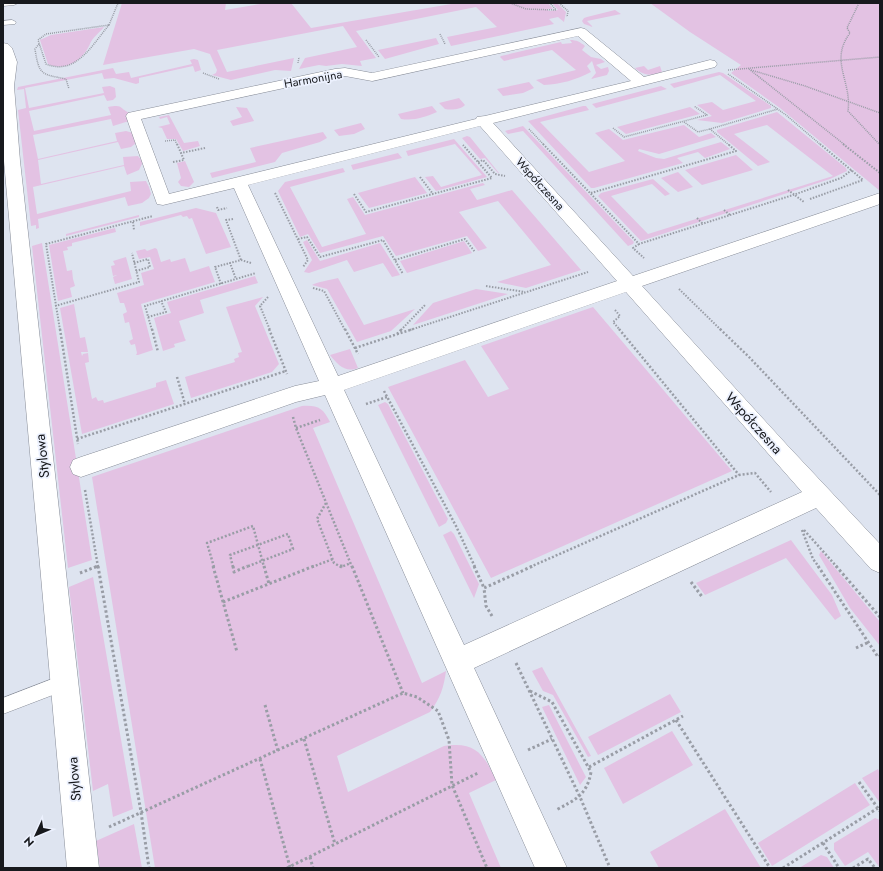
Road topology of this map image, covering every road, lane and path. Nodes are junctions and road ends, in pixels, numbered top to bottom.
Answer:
1 (14, 3) edge
2 (118, 3) edge
3 (510, 3) edge
4 (550, 3) edge
5 (859, 3) edge
6 (3, 4) edge
7 (12, 22) dead end
8 (3, 23) edge
9 (109, 25) junction
10 (366, 40) dead end
11 (39, 44) junction
12 (3, 47) edge
13 (35, 49) junction
14 (32, 52) dead end
15 (880, 57) edge
16 (382, 61) dead end
17 (840, 62) junction
18 (710, 64) dead end
19 (749, 69) junction
20 (641, 82) junction
21 (69, 89) dead end
22 (850, 102) junction
23 (694, 106) dead end
24 (778, 109) junction
25 (880, 113) edge
26 (482, 120) junction
27 (684, 122) junction
28 (524, 124) dead end
29 (613, 128) dead end
30 (710, 129) junction
31 (162, 136) dead end
32 (461, 142) dead end
33 (880, 145) edge
34 (205, 148) dead end
35 (181, 153) junction
36 (172, 162) dead end
37 (478, 162) junction
38 (852, 170) junction
39 (501, 171) dead end
40 (880, 173) edge
41 (420, 177) dead end
42 (239, 182) junction
43 (788, 190) dead end
44 (591, 193) junction
45 (268, 194) dead end
46 (354, 194) dead end
47 (433, 194) junction
48 (794, 195) junction
49 (880, 198) edge
50 (224, 204) dead end
51 (232, 207) dead end
52 (724, 210) dead end
53 (159, 215) dead end
54 (730, 215) junction
55 (237, 218) dead end
56 (697, 218) dead end
57 (133, 222) junction
58 (703, 224) junction
59 (134, 230) dead end
60 (298, 239) junction
61 (639, 244) junction
62 (475, 252) dead end
63 (132, 253) dead end
64 (241, 260) junction
65 (395, 260) junction
66 (246, 261) dead end
67 (134, 263) junction
68 (230, 263) junction
69 (582, 266) dead end
70 (136, 271) junction
71 (301, 271) dead end
72 (259, 272) dead end
73 (588, 272) junction
74 (659, 272) junction
75 (403, 274) dead end
76 (236, 279) junction
77 (630, 283) junction
78 (221, 284) junction
79 (486, 286) dead end
80 (309, 287) dead end
81 (268, 291) dead end
82 (528, 292) junction
83 (603, 292) junction
84 (161, 301) junction
85 (425, 305) dead end
86 (55, 306) junction
87 (148, 317) junction
88 (397, 334) junction
89 (355, 348) junction
90 (158, 352) dead end
91 (286, 371) junction
92 (371, 372) junction
93 (177, 377) dead end
94 (331, 386) junction
95 (295, 394) junction
96 (185, 404) junction
97 (77, 438) junction
98 (81, 467) junction
99 (739, 475) junction
100 (880, 495) edge
101 (818, 496) junction
102 (326, 502) junction
103 (787, 510) junction
104 (258, 544) junction
105 (263, 560) junction
106 (333, 560) junction
107 (880, 561) edge
108 (351, 563) junction
109 (689, 578) dead end
110 (270, 584) dead end
111 (484, 588) junction
112 (703, 598) dead end
113 (223, 602) junction
114 (486, 606) dead end
115 (880, 617) edge
116 (869, 642) junction
117 (856, 648) dead end
118 (237, 652) dead end
119 (880, 656) edge
120 (458, 662) junction
121 (65, 682) junction
122 (403, 693) junction
123 (265, 705) dead end
124 (3, 706) edge
125 (683, 716) dead end
126 (676, 720) junction
127 (304, 739) junction
128 (278, 751) junction
129 (260, 759) junction
130 (589, 767) junction
131 (859, 782) dead end
132 (452, 785) junction
133 (580, 797) junction
134 (879, 810) edge
135 (141, 812) junction
136 (102, 829) dead end
137 (823, 843) junction
138 (335, 844) junction
139 (310, 857) junction
140 (289, 867) edge
141 (83, 868) edge
142 (150, 868) edge
143 (313, 868) edge
144 (487, 868) edge
145 (551, 868) edge
146 (610, 868) edge
147 (770, 868) edge
148 (783, 868) edge
149 (839, 868) edge
150 (853, 868) edge
151 (875, 868) edge

1 - 6 lane
2 - 9 path
3 - 4 path
5 - 17 path
7 - 8 lane
9 - 11 path
9 - 11 path
10 - 16 path
11 - 13 path
12 - 121 street, Stylowa
13 - 14 path
13 - 21 path
15 - 17 path
17 - 19 path
17 - 22 path
18 - 20 street
19 - 22 path
19 - 24 path
19 - 40 path
20 - 26 street
20 - 42 street, Harmonijna
22 - 25 path
22 - 33 path
23 - 27 path
24 - 30 path
24 - 38 path
26 - 42 street
26 - 77 street, Współczesna
27 - 29 path
27 - 30 path
28 - 44 path
30 - 44 path
31 - 35 path
32 - 37 path
34 - 35 path
35 - 36 path
37 - 39 path
37 - 47 path
38 - 48 path
38 - 48 path
41 - 47 path
42 - 94 street
43 - 48 path
44 - 61 path
45 - 60 path
46 - 47 path
48 - 54 path
49 - 74 street
50 - 51 path
52 - 54 path
53 - 57 path
54 - 58 path
55 - 64 path
56 - 58 path
57 - 59 path
57 - 86 path
58 - 61 path
60 - 65 path
60 - 71 path
61 - 74 path
62 - 65 path
63 - 67 path
64 - 66 path
64 - 68 path
65 - 75 path
67 - 70 path
67 - 70 path
68 - 76 path
68 - 78 path
69 - 73 path
70 - 86 path
72 - 76 path
73 - 82 path
73 - 83 path
74 - 77 street
74 - 100 path
76 - 78 path
77 - 83 street
77 - 101 street, Współczesna
78 - 84 path
79 - 82 path
80 - 89 path
81 - 91 path
82 - 88 path
83 - 92 street
83 - 99 path
84 - 87 path
84 - 87 path
85 - 88 path
86 - 97 path
87 - 90 path
88 - 89 path
89 - 92 path
91 - 95 path
91 - 96 path
92 - 94 street
92 - 111 path
93 - 96 path
94 - 95 street
94 - 120 street
95 - 98 street
95 - 102 path
96 - 97 path
97 - 98 path
98 - 135 path
99 - 103 path
99 - 111 path
101 - 103 street
101 - 107 street, Współczesna
102 - 106 path
102 - 108 path
103 - 120 street
104 - 105 path
104 - 105 path
104 - 105 path
104 - 113 path
105 - 110 path
106 - 108 path
106 - 113 path
108 - 122 path
109 - 112 path
111 - 114 path
113 - 118 path
115 - 116 path
116 - 117 path
116 - 119 path
120 - 145 street
121 - 124 lane
121 - 141 street, Stylowa
122 - 127 path
122 - 132 path
123 - 128 path
125 - 126 path
126 - 130 path
126 - 147 path
127 - 128 path
127 - 138 path
128 - 129 path
129 - 135 path
129 - 140 path
130 - 133 path
130 - 133 path
131 - 134 path
132 - 138 path
132 - 144 path
133 - 146 path
134 - 137 path
135 - 136 path
135 - 142 path
137 - 148 path
137 - 149 path
138 - 139 path
139 - 140 path
139 - 143 path
150 - 151 path

